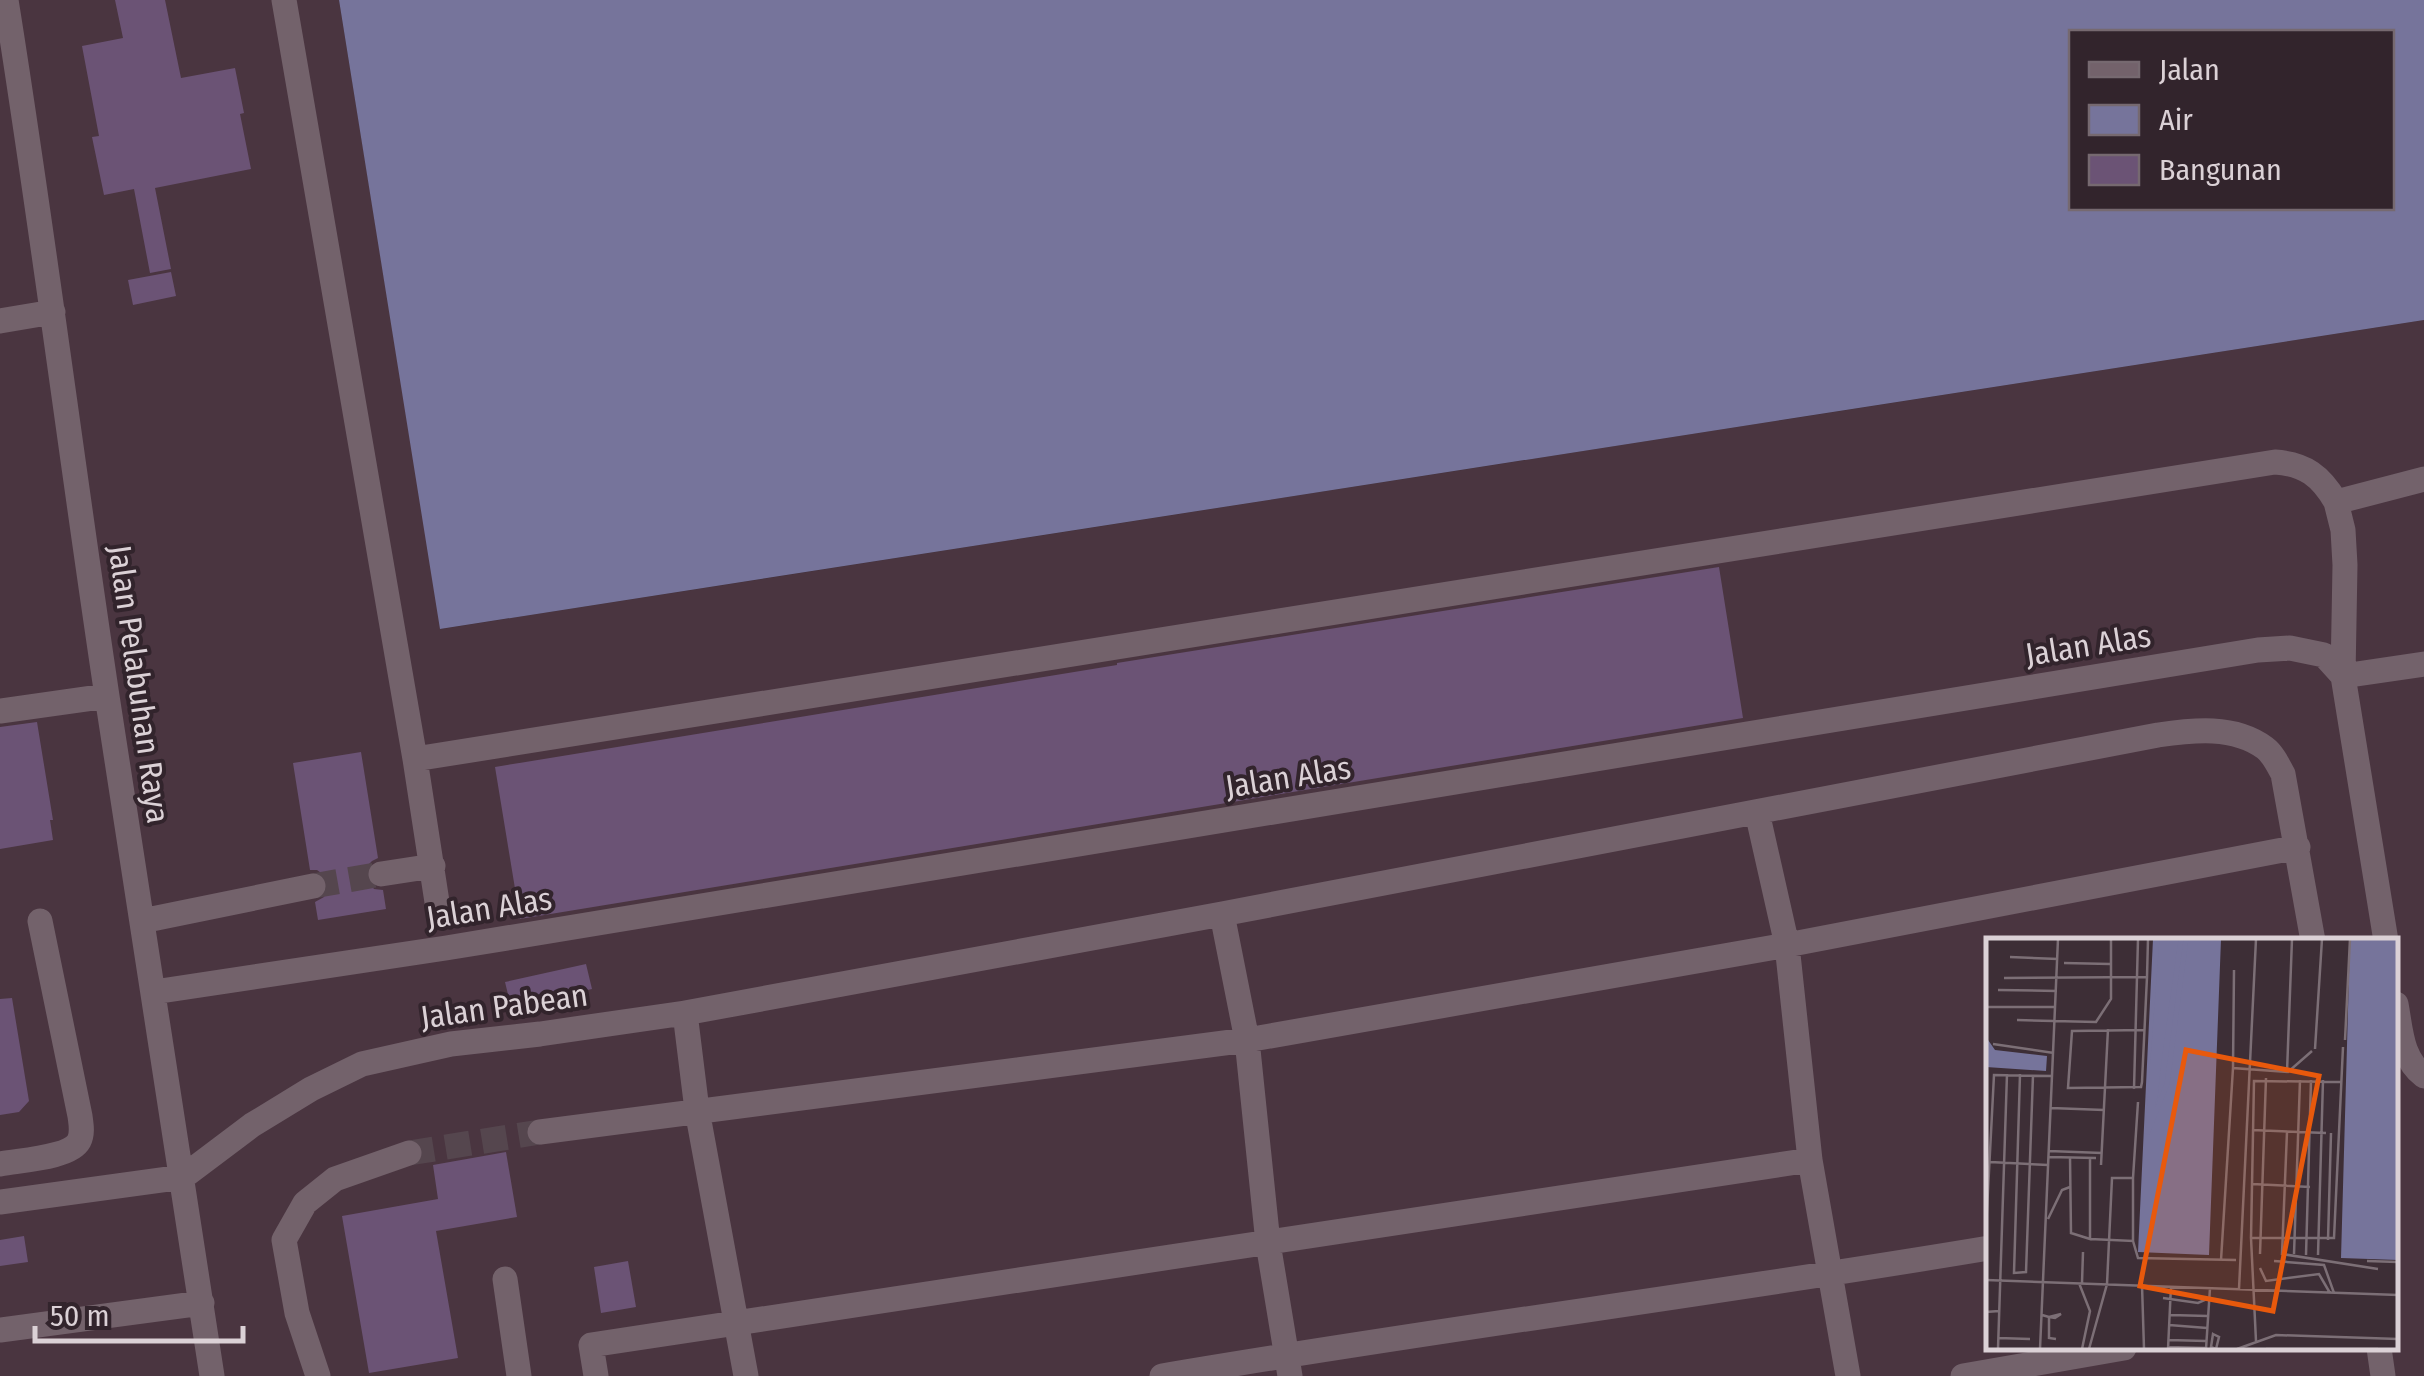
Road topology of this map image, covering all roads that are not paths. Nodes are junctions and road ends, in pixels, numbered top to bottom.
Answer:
1 (284, 0) edge
2 (5, 13) edge
3 (53, 312) junction
4 (0, 320) edge
5 (2424, 479) edge
6 (2336, 502) junction
7 (2424, 664) edge
8 (2343, 676) junction
9 (107, 696) junction
10 (4, 705) edge
11 (415, 759) junction
12 (1757, 812) junction
13 (2298, 847) junction
14 (432, 866) junction
15 (381, 874) tunnel mouth
16 (313, 886) tunnel mouth
17 (437, 902) dead end
18 (1222, 914) junction
19 (40, 920) dead end
20 (142, 922) junction
21 (2313, 938) edge
22 (2386, 938) edge
23 (1787, 945) junction
24 (154, 992) junction
25 (2399, 1011) edge
26 (685, 1013) junction
27 (1247, 1040) junction
28 (2414, 1044) edge
29 (2424, 1076) edge
30 (696, 1110) junction
31 (540, 1132) tunnel mouth
32 (409, 1153) tunnel mouth
33 (1810, 1160) junction
34 (0, 1164) edge
35 (183, 1178) junction
36 (0, 1202) edge
37 (1268, 1243) junction
38 (1986, 1248) edge
39 (1831, 1274) junction
40 (505, 1279) dead end
41 (202, 1303) junction
42 (737, 1323) junction
43 (0, 1330) edge
44 (2107, 1351) edge
45 (2379, 1351) edge
46 (1288, 1365) edge
47 (212, 1376) edge
48 (318, 1376) edge
49 (519, 1376) edge
50 (596, 1376) edge
51 (746, 1376) edge
52 (1162, 1376) edge
53 (1848, 1376) edge
54 (1963, 1376) edge
55 (2382, 1376) edge

1 - 11 street
2 - 3 street, Jalan Pelabuhan Raya
3 - 4 street
3 - 9 street, Jalan Pelabuhan Raya
5 - 6 street
6 - 8 street
6 - 11 street
7 - 8 street
8 - 22 street
8 - 24 street, Jalan Alas
9 - 10 street
9 - 20 street, Jalan Pelabuhan Raya
11 - 14 street
12 - 13 street, Jalan Pabean
12 - 18 street, Jalan Pabean
12 - 23 street
13 - 21 street
13 - 23 street
14 - 15 street
14 - 17 street
16 - 20 street
18 - 26 street, Jalan Pabean
18 - 27 street
19 - 34 street
20 - 24 street, Jalan Pelabuhan Raya
23 - 27 street
23 - 33 street
24 - 35 street, Jalan Pelabuhan Raya
25 - 28 street
26 - 30 street
26 - 35 street, Jalan Pabean
27 - 30 street
27 - 37 street
28 - 29 street
30 - 31 street
30 - 42 street
32 - 48 street
33 - 37 street
33 - 39 street
35 - 36 street
35 - 41 street, Jalan Pelabuhan Raya
37 - 42 street
37 - 46 street
38 - 39 street
39 - 46 street
39 - 53 street
40 - 49 street
41 - 43 street
41 - 47 street, Jalan Pelabuhan Raya
42 - 50 street
42 - 51 street
44 - 54 street
45 - 55 street
46 - 52 street

